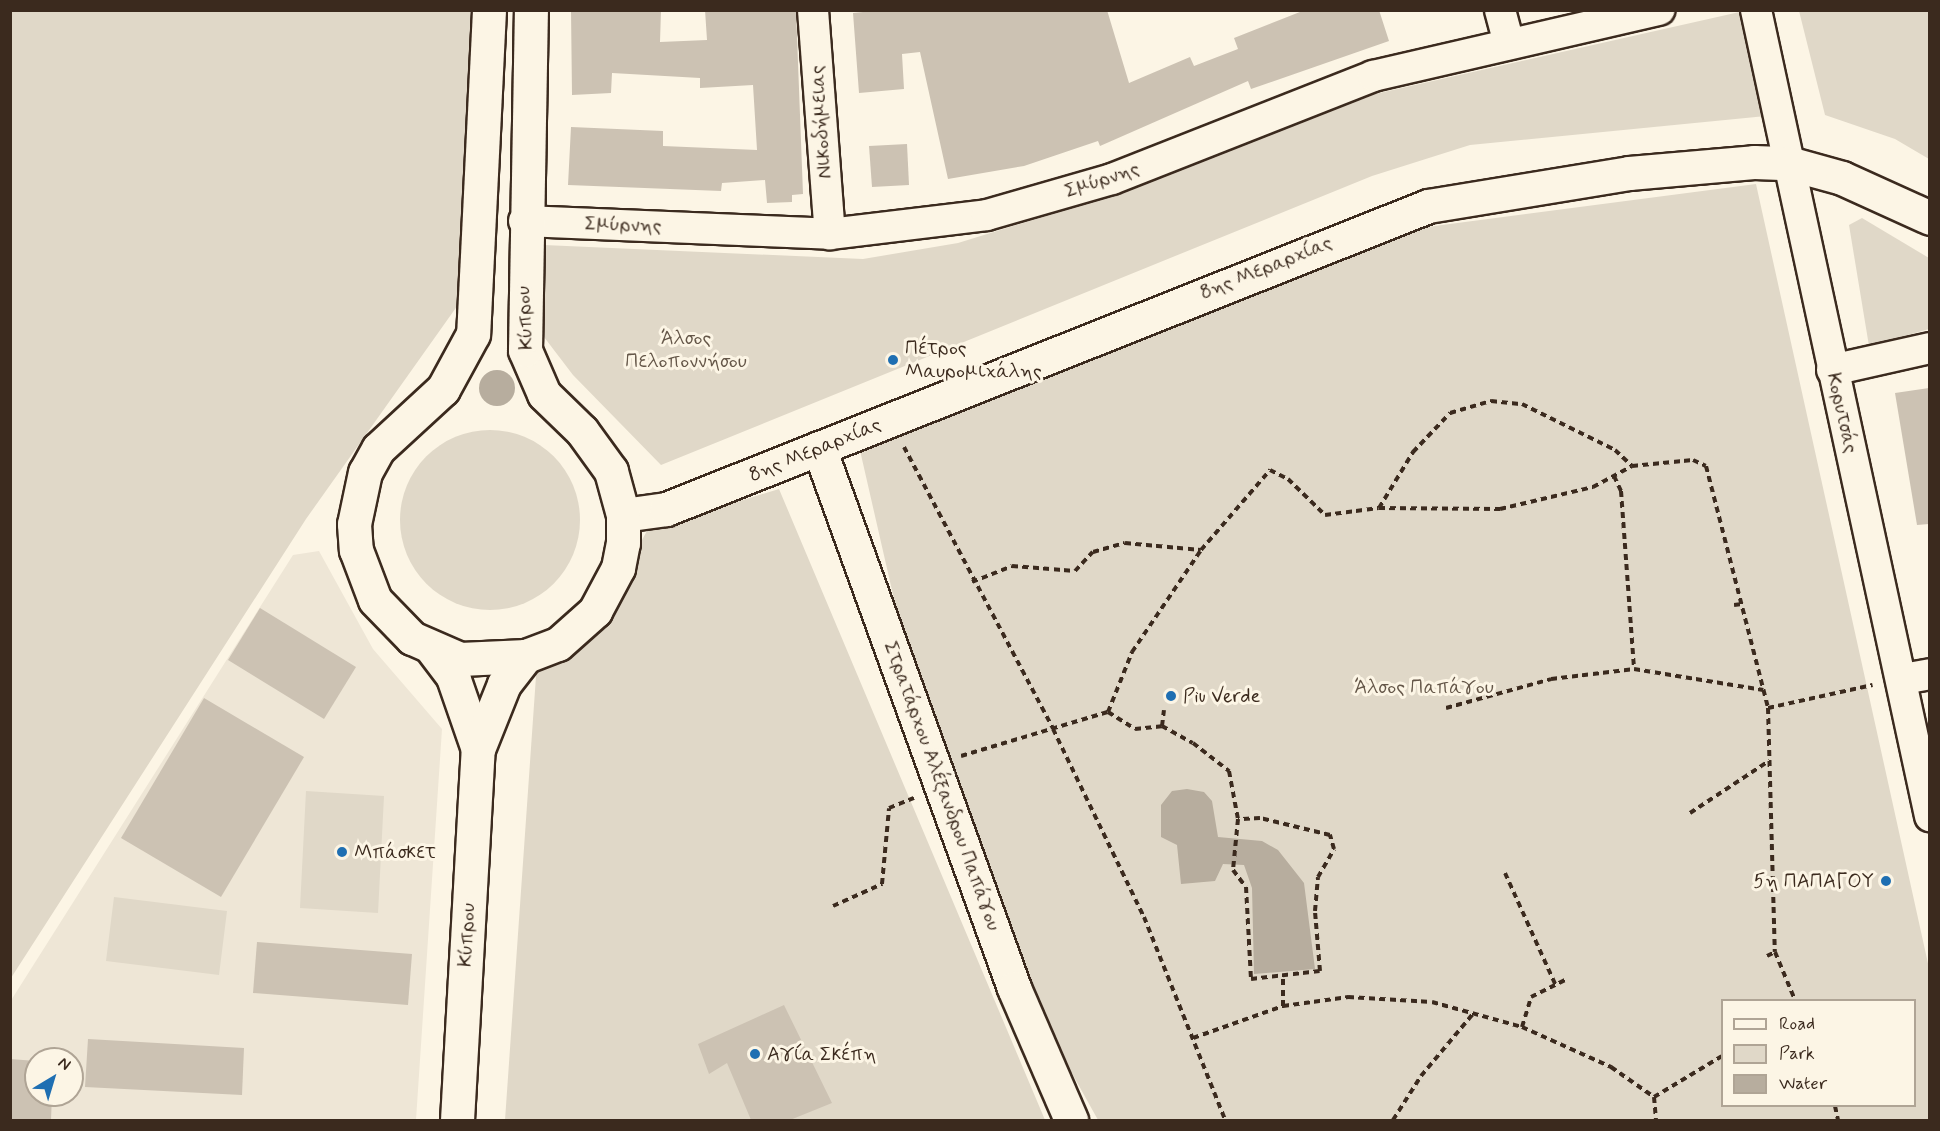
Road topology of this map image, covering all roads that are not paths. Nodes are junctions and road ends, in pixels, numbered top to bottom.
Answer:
1 (489, 10) edge
2 (531, 10) edge
3 (813, 10) edge
4 (1500, 10) edge
5 (1660, 10) edge
6 (1756, 10) edge
7 (1509, 44) junction
8 (1788, 163) junction
9 (1929, 218) edge
10 (524, 221) junction
11 (830, 234) junction
12 (1929, 348) edge
13 (1832, 370) junction
14 (819, 448) junction
15 (623, 515) junction
16 (433, 650) junction
17 (526, 656) junction
18 (1916, 676) edge
19 (478, 749) junction
20 (1929, 816) edge
21 (457, 1120) edge
22 (1071, 1120) edge

1 - 16 street, Κύπρου
2 - 10 street, Κύπρου
3 - 11 street, Νικοδήμειας
4 - 7 street
5 - 7 street, Σμύρνης
6 - 8 street, Κορυτσάς
7 - 11 street, Σμύρνης
8 - 9 street, 8ης Μεραρχίας
8 - 13 street, Κορυτσάς
8 - 14 street, 8ης Μεραρχίας
10 - 11 street, Σμύρνης
10 - 15 street, Κύπρου
12 - 13 street
13 - 18 street, Κορυτσάς
14 - 15 street, 8ης Μεραρχίας
14 - 22 street, Στρατάρχου Αλέξανδρου Παπάγου
15 - 17 street, Κύπρου
16 - 17 street, Κύπρου
16 - 19 street, Κύπρου
17 - 19 street, Κύπρου
18 - 20 street, Κορυτσάς
19 - 21 street, Κύπρου

